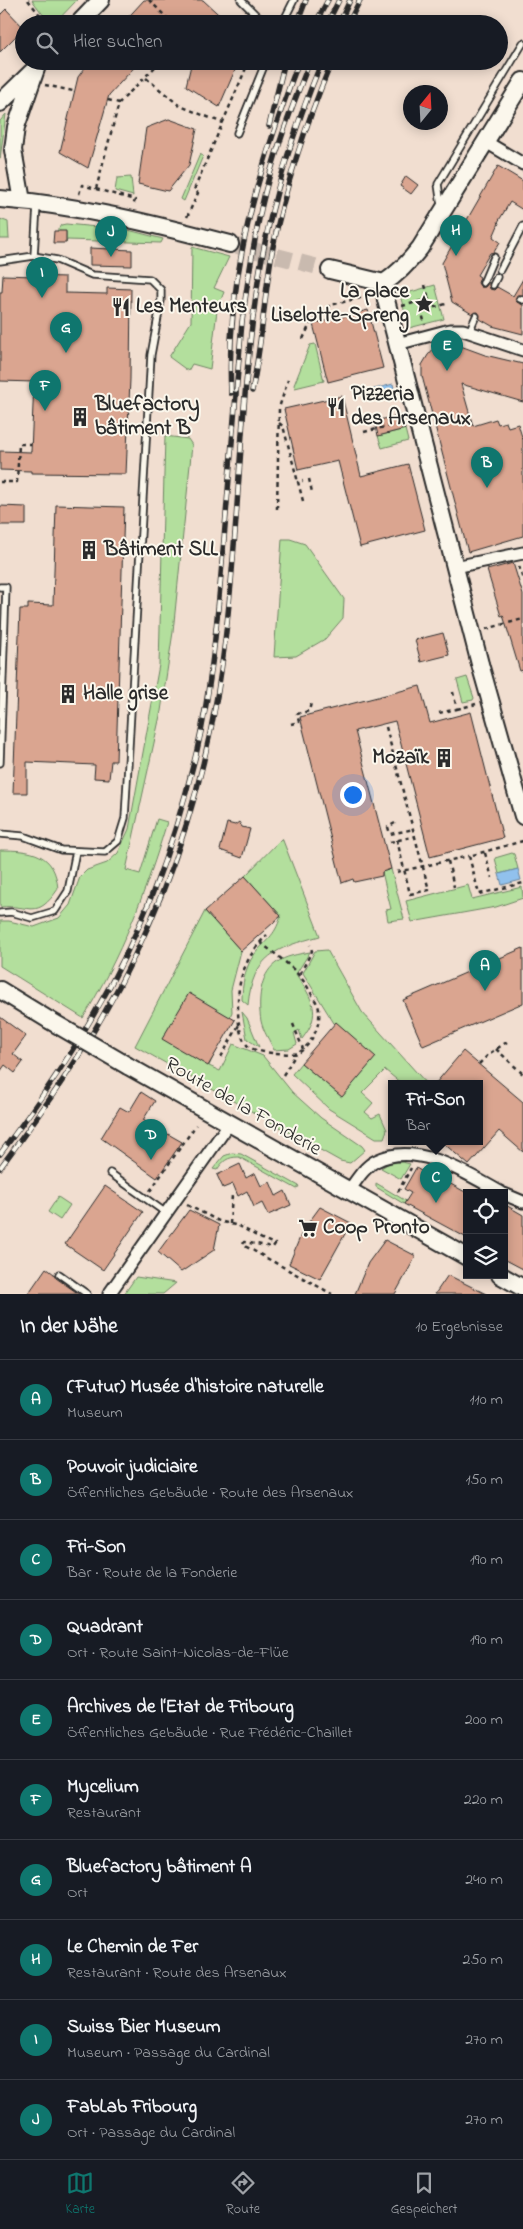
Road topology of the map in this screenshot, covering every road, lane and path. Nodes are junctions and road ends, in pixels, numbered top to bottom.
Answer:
1 (28, 0) edge
2 (101, 0) edge
3 (148, 0) edge
4 (241, 0) edge
5 (294, 0) edge
6 (40, 15) edge
7 (87, 15) edge
8 (164, 15) edge
9 (256, 15) edge
10 (286, 15) edge
11 (523, 43) edge
12 (508, 68) edge
13 (34, 70) edge
14 (37, 70) edge
15 (153, 70) edge
16 (245, 70) edge
17 (262, 70) edge
18 (507, 70) edge
19 (146, 78) junction
20 (523, 81) edge
21 (44, 84) dead end
22 (73, 91) dead end
23 (108, 100) dead end
24 (0, 103) edge
25 (119, 103) junction
26 (223, 124) junction
27 (237, 133) dead end
28 (486, 142) junction
29 (523, 164) edge
30 (96, 189) junction
31 (79, 196) dead end
32 (0, 199) edge
33 (132, 199) dead end
34 (29, 202) junction
35 (442, 212) junction
36 (185, 223) dead end
37 (523, 226) edge
38 (230, 244) tunnel mouth
39 (34, 256) junction
40 (494, 257) dead end
41 (0, 261) edge
42 (330, 270) tunnel mouth
43 (500, 270) dead end
44 (497, 277) dead end
45 (384, 282) junction
46 (483, 283) dead end
47 (425, 285) dead end
48 (493, 285) dead end
49 (368, 296) dead end
50 (429, 298) junction
51 (419, 301) junction
52 (446, 304) dead end
53 (400, 306) dead end
54 (431, 308) junction
55 (422, 310) junction
56 (476, 316) dead end
57 (425, 326) dead end
58 (469, 332) junction
59 (303, 339) dead end
60 (397, 344) junction
61 (523, 350) edge
62 (288, 380) dead end
63 (416, 419) junction
64 (279, 423) junction
65 (364, 432) dead end
66 (32, 444) dead end
67 (309, 479) dead end
68 (303, 481) dead end
69 (0, 482) edge
70 (298, 482) junction
71 (312, 492) dead end
72 (302, 501) dead end
73 (277, 509) dead end
74 (523, 553) edge
75 (455, 567) junction
76 (0, 587) edge
77 (523, 619) edge
78 (512, 622) dead end
79 (452, 688) dead end
80 (311, 703) dead end
81 (464, 707) dead end
82 (457, 709) junction
83 (439, 713) dead end
84 (291, 724) dead end
85 (386, 727) dead end
86 (0, 763) edge
87 (523, 816) edge
88 (395, 823) dead end
89 (414, 829) junction
90 (0, 834) edge
91 (416, 836) junction
92 (398, 840) junction
93 (523, 841) edge
94 (390, 842) dead end
95 (76, 852) junction
96 (485, 852) junction
97 (469, 856) junction
98 (448, 861) junction
99 (423, 866) junction
100 (405, 870) junction
101 (397, 872) dead end
102 (492, 878) dead end
103 (523, 883) edge
104 (454, 887) dead end
105 (0, 913) edge
106 (267, 935) dead end
107 (260, 942) junction
108 (310, 945) dead end
109 (300, 974) junction
110 (0, 990) edge
111 (293, 1024) dead end
112 (239, 1025) junction
113 (507, 1042) dead end
114 (303, 1049) junction
115 (496, 1049) junction
116 (296, 1054) junction
117 (221, 1057) dead end
118 (479, 1064) dead end
119 (523, 1074) edge
120 (283, 1075) dead end
121 (196, 1124) dead end
122 (228, 1124) junction
123 (110, 1173) dead end
124 (407, 1176) dead end
125 (411, 1178) dead end
126 (404, 1181) dead end
127 (495, 1189) edge
128 (348, 1192) junction
129 (398, 1192) dead end
130 (232, 1195) dead end
131 (508, 1195) edge
132 (145, 1198) junction
133 (523, 1202) edge
134 (186, 1204) dead end
135 (166, 1213) junction
136 (230, 1224) junction
137 (463, 1255) edge
138 (59, 1274) dead end
139 (507, 1279) edge
140 (523, 1288) edge
141 (87, 1294) edge
142 (109, 1294) edge
143 (332, 1294) edge

1 - 6 path
2 - 7 main road
3 - 8 path
4 - 9 lane
5 - 10 lane
11 - 12 lane
13 - 24 main road
14 - 34 main road
15 - 19 path
16 - 26 path
17 - 27 lane
18 - 35 lane
19 - 25 path
19 - 26 path
20 - 28 main road
21 - 22 path
23 - 25 path
25 - 30 path
26 - 36 path
28 - 29 street
28 - 35 main road
30 - 31 path
30 - 33 path
32 - 34 main road
34 - 38 main road
34 - 39 lane
35 - 45 main road
37 - 43 lane
39 - 41 lane
39 - 95 lane
40 - 46 lane
42 - 45 main road
44 - 48 lane
45 - 60 main road
47 - 50 path
49 - 59 path
50 - 51 path
50 - 54 path
51 - 53 path
51 - 55 path
52 - 54 path
54 - 55 path
55 - 57 path
56 - 58 lane
58 - 60 street
58 - 61 street
60 - 63 main road
62 - 64 path
63 - 65 path
63 - 75 main road
64 - 70 path
64 - 73 path
66 - 69 path
67 - 71 path
68 - 70 path
70 - 72 path
74 - 75 street
75 - 87 main road
76 - 86 lane
77 - 78 path
79 - 82 path
80 - 84 path
81 - 82 path
82 - 83 path
85 - 89 path
88 - 89 path
89 - 91 path
90 - 95 lane
91 - 92 path
91 - 99 path
92 - 94 path
92 - 100 path
93 - 96 path
95 - 105 lane
96 - 97 path
96 - 102 path
97 - 98 path
97 - 103 path
98 - 99 path
98 - 104 path
99 - 100 path
99 - 100 path
100 - 101 path
106 - 107 path
107 - 109 path
107 - 112 path
108 - 109 path
109 - 114 path
110 - 122 main road, Route de la Fonderie, bridge
111 - 114 path
112 - 116 path
112 - 117 path
113 - 115 path
114 - 116 path
115 - 118 path
115 - 119 path
116 - 120 path
121 - 132 path
122 - 128 main road, Route de la Fonderie
122 - 135 street
123 - 132 lane
124 - 125 path
126 - 129 path
127 - 128 street
128 - 137 main road, Route de la Fonderie
130 - 136 path
131 - 133 street
132 - 135 lane
134 - 136 path
135 - 142 street
136 - 143 path
138 - 141 lane
139 - 140 main road

